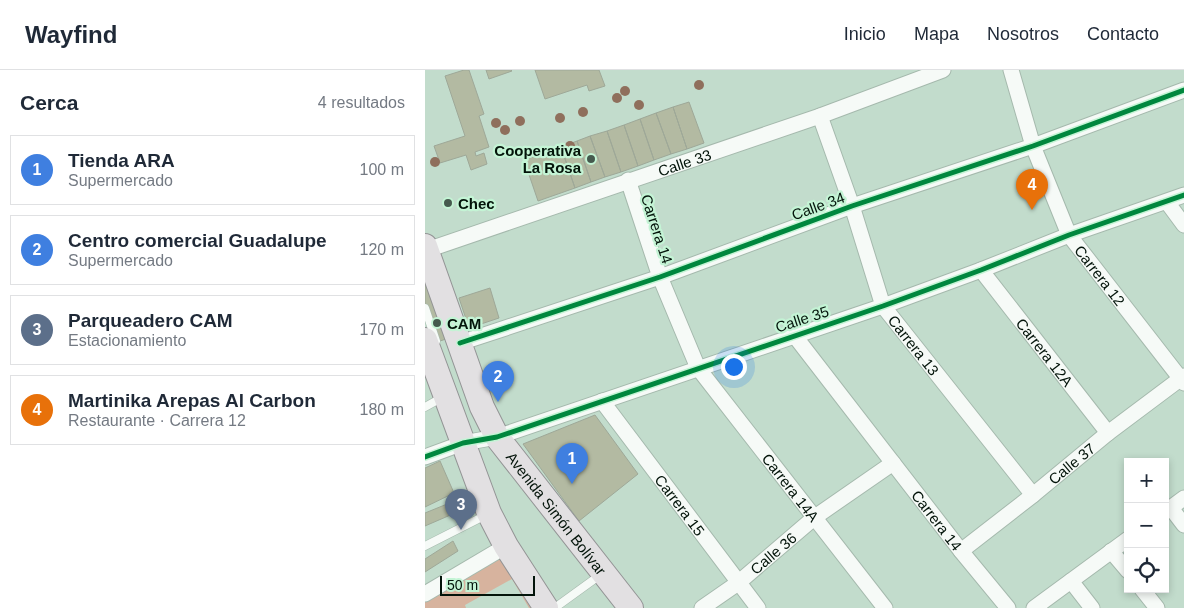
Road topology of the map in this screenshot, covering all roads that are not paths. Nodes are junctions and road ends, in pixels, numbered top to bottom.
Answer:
1 (943, 70) edge
2 (1011, 70) edge
3 (1184, 90) edge
4 (820, 116) junction
5 (1033, 146) junction
6 (628, 180) junction
7 (1184, 195) edge
8 (1167, 202) junction
9 (852, 206) junction
10 (1184, 225) edge
11 (1069, 235) junction
12 (426, 248) edge
13 (981, 270) junction
14 (660, 277) junction
15 (433, 293) dead end
16 (883, 306) junction
17 (425, 308) edge
18 (794, 335) junction
19 (446, 350) edge
20 (698, 368) junction
21 (1183, 379) edge
22 (452, 400) junction
23 (603, 401) junction
24 (425, 407) edge
25 (1108, 432) junction
26 (481, 442) junction
27 (425, 457) edge
28 (893, 463) junction
29 (1033, 495) junction
30 (1184, 498) edge
31 (1169, 509) edge
32 (1169, 511) edge
33 (489, 513) junction
34 (815, 517) junction
35 (1184, 525) edge
36 (1124, 542) edge
37 (425, 546) edge
38 (507, 546) junction
39 (961, 551) junction
40 (1111, 551) junction
41 (1124, 566) edge
42 (591, 571) dead end
43 (597, 578) junction
44 (1071, 581) junction
45 (738, 583) junction
46 (1145, 593) edge
47 (425, 594) edge
48 (553, 605) edge
49 (621, 608) edge
50 (631, 608) edge
51 (702, 608) edge
52 (758, 608) edge
53 (885, 608) edge
54 (1008, 608) edge
55 (1034, 608) edge
56 (1092, 608) edge
57 (1157, 608) edge

1 - 4 street, Calle 33
2 - 5 street, Carrera 12
3 - 5 street, Calle 34
4 - 6 street, Calle 33
4 - 9 street, Carrera 13
5 - 9 street, Calle 34
5 - 11 street, Carrera 12
6 - 12 street, Calle 33
6 - 14 street, Carrera 14
7 - 8 street, Calle 35
8 - 10 street
8 - 11 street, Calle 35
9 - 14 street, Calle 34
9 - 16 street, Carrera 13
11 - 13 street, Calle 35
11 - 21 street, Carrera 12
12 - 19 main road, Avenida Simón Bolívar
13 - 16 street, Calle 35
13 - 25 street, Carrera 12A
14 - 19 street, Calle 34
14 - 20 street, Carrera 14
15 - 19 lane
16 - 18 street, Calle 35
16 - 29 street, Carrera 13
17 - 19 lane
18 - 20 street, Calle 35
18 - 28 street, Carrera 14
19 - 22 main road, Avenida Simón Bolívar
19 - 26 main road, Avenida Simón Bolívar
20 - 23 street, Calle 35
20 - 34 street, Carrera 14A
21 - 25 street, Calle 37
22 - 24 lane
22 - 26 main road, Avenida Simón Bolívar
23 - 26 street, Calle 35
23 - 45 street, Carrera 15
25 - 29 street, Calle 37
26 - 27 street, Calle 35
26 - 33 main road, Avenida Simón Bolívar
26 - 50 main road, Avenida Simón Bolívar
28 - 34 street, Calle 36
28 - 39 street, Carrera 14
29 - 39 street, Calle 37
30 - 31 street
32 - 35 street
33 - 37 lane
33 - 38 main road, Avenida Simón Bolívar
34 - 45 street, Calle 36
34 - 53 street, Carrera 14A
36 - 40 street
38 - 47 street
38 - 48 main road, Avenida Simón Bolívar
39 - 54 street, Carrera 14
40 - 41 street
40 - 44 street
42 - 43 lane
43 - 48 lane
43 - 49 lane
44 - 55 street
44 - 56 street
45 - 51 street, Calle 36
45 - 52 street, Carrera 15
46 - 57 street

